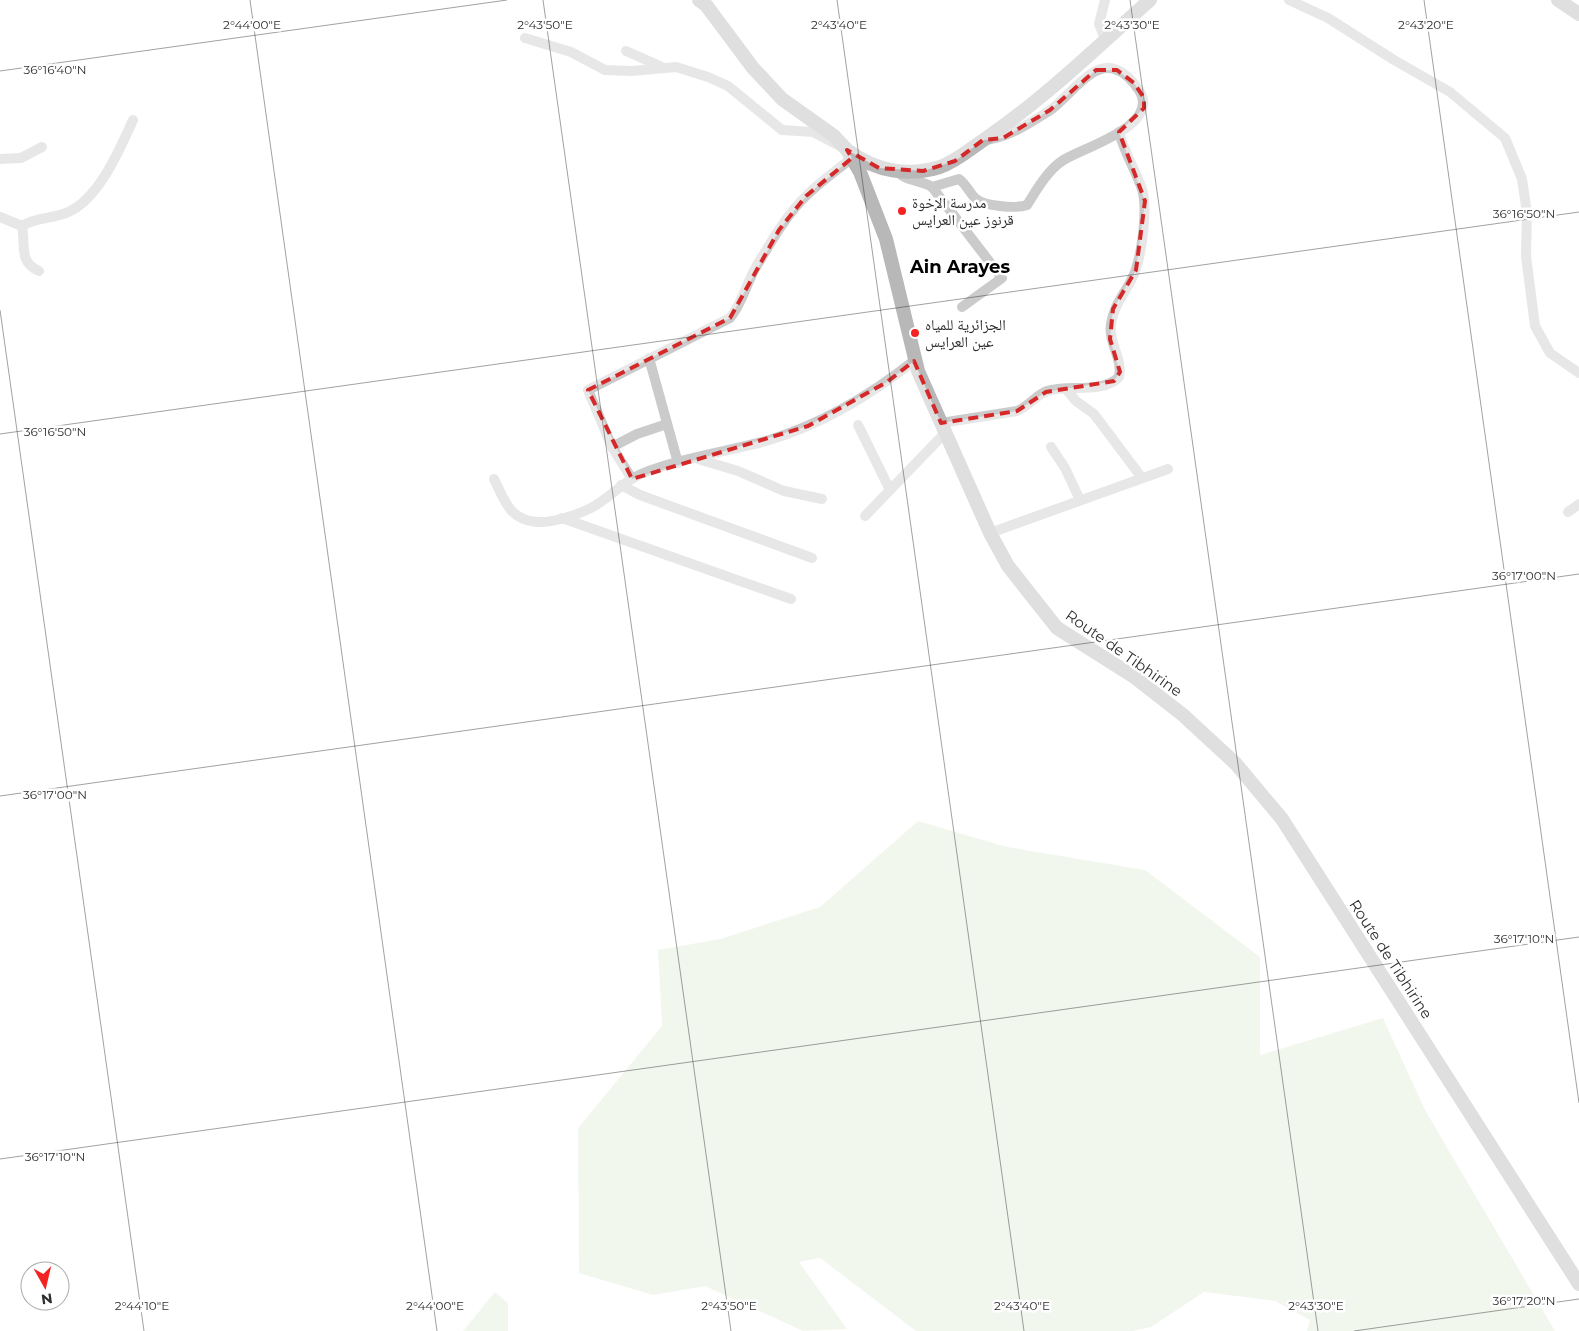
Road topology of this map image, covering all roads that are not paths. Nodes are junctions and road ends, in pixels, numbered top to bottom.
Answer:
1 (699, 0) edge
2 (1105, 0) edge
3 (1150, 0) edge
4 (1288, 0) edge
5 (1558, 0) edge
6 (1579, 14) edge
7 (525, 38) dead end
8 (1105, 39) junction
9 (626, 51) dead end
10 (665, 67) junction
11 (133, 120) dead end
12 (1119, 132) junction
13 (983, 140) junction
14 (42, 147) dead end
15 (850, 154) junction
16 (0, 159) edge
17 (897, 171) junction
18 (932, 187) junction
19 (0, 217) edge
20 (22, 226) junction
21 (38, 271) dead end
22 (962, 308) dead end
23 (649, 358) junction
24 (915, 360) junction
25 (1579, 373) edge
26 (1066, 389) junction
27 (667, 424) junction
28 (858, 425) dead end
29 (943, 428) junction
30 (612, 447) junction
31 (1051, 447) dead end
32 (696, 458) junction
33 (678, 463) junction
34 (1168, 469) dead end
35 (1142, 478) junction
36 (494, 479) dead end
37 (632, 479) junction
38 (621, 485) junction
39 (890, 490) junction
40 (822, 499) dead end
41 (1080, 500) junction
42 (1579, 504) edge
43 (1568, 512) dead end
44 (864, 516) dead end
45 (562, 518) junction
46 (990, 533) junction
47 (812, 558) dead end
48 (791, 599) dead end
49 (1579, 1284) edge

1 - 15 street, Route de Tibhirine
2 - 8 street
3 - 8 street
4 - 25 street
5 - 6 street
7 - 10 street
8 - 13 street
9 - 10 street
10 - 15 street
11 - 20 street
12 - 13 street
12 - 18 street
12 - 26 street
13 - 17 street
14 - 16 street
15 - 17 street
15 - 23 street
15 - 24 street, Route de Tibhirine
17 - 18 street
18 - 22 street
19 - 20 street
20 - 21 street
23 - 27 street
23 - 30 street
24 - 29 street, Route de Tibhirine
24 - 32 street
26 - 29 street
26 - 35 street
27 - 30 street
27 - 33 street
28 - 39 street
29 - 39 street
29 - 46 street, Route de Tibhirine
30 - 37 street
31 - 41 street
32 - 33 street
32 - 40 street
33 - 37 street
34 - 35 street
35 - 41 street
36 - 45 street
37 - 38 street
38 - 45 street
38 - 47 street
39 - 44 street
41 - 46 street
42 - 43 street
45 - 48 street
46 - 49 street, Route de Tibhirine

